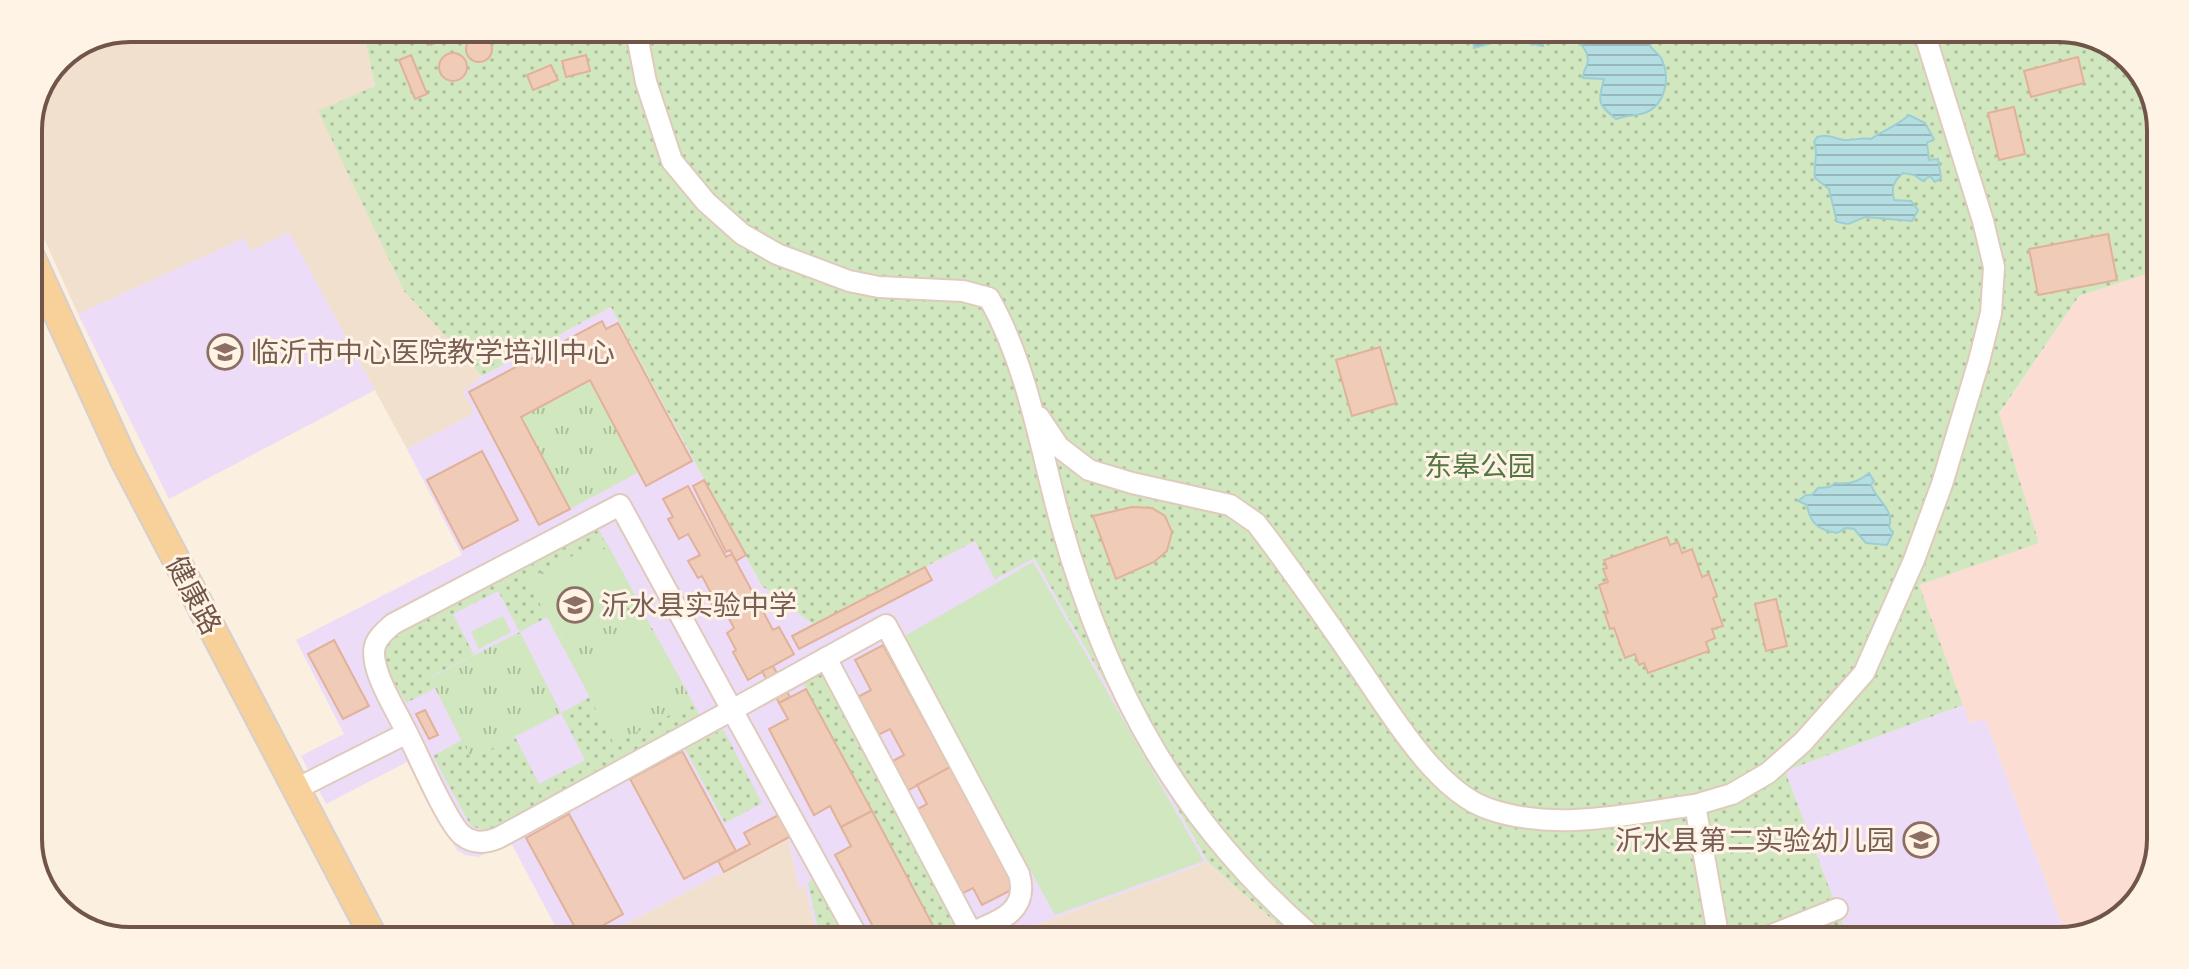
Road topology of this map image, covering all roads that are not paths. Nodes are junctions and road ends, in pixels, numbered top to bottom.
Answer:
1 (638, 42) edge
2 (1927, 42) edge
3 (42, 281) edge
4 (1027, 396) junction
5 (826, 658) junction
6 (732, 710) junction
7 (407, 733) junction
8 (296, 789) junction
9 (1695, 805) junction
10 (1837, 909) dead end
11 (368, 927) edge
12 (852, 927) edge
13 (962, 927) edge
14 (981, 927) edge
15 (1303, 927) edge
16 (1717, 927) edge
17 (1792, 927) edge

1 - 4 lane
2 - 9 lane
3 - 8 main road, 健康路
4 - 9 lane
4 - 15 lane
5 - 6 lane
5 - 13 lane
5 - 14 lane
6 - 7 lane
6 - 7 lane
6 - 12 lane
7 - 8 lane
8 - 11 main road, 健康路
9 - 16 lane
10 - 17 lane

